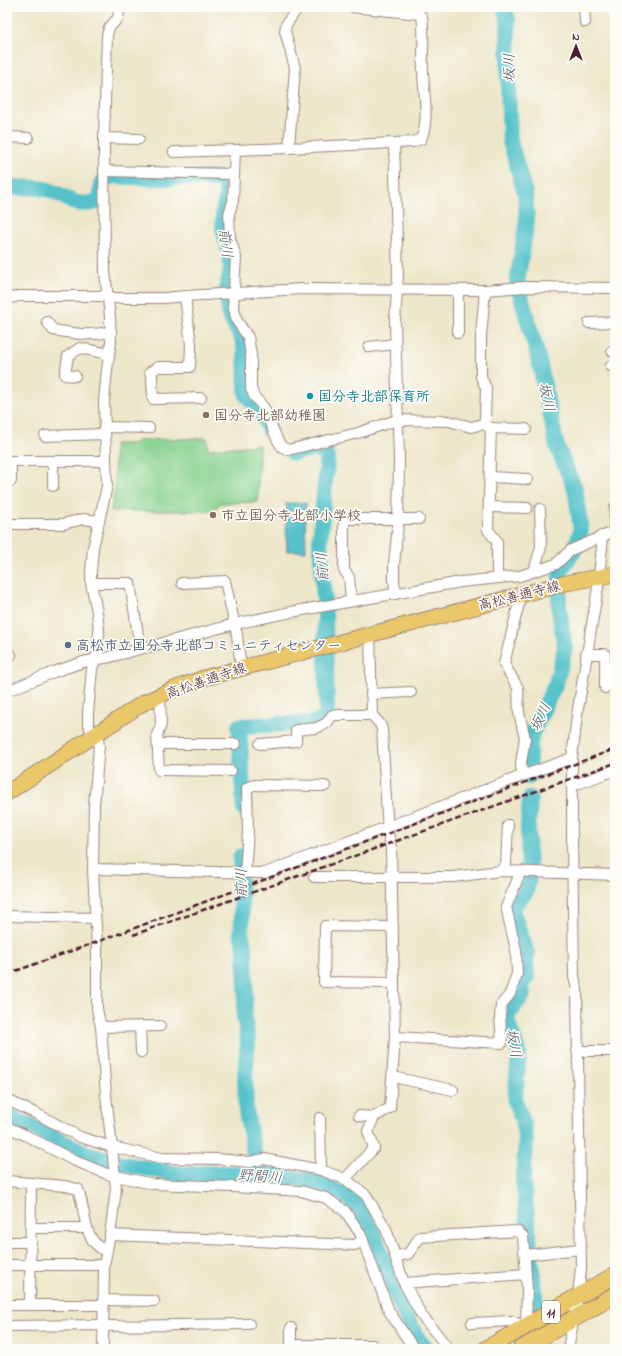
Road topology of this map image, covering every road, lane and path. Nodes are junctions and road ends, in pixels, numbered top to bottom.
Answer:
1 (120, 7) edge
2 (298, 7) edge
3 (352, 7) edge
4 (584, 7) edge
5 (407, 10) edge
6 (585, 22) dead end
7 (7, 137) edge
8 (28, 138) dead end
9 (104, 138) junction
10 (139, 138) dead end
11 (394, 143) junction
12 (289, 148) junction
13 (235, 150) junction
14 (174, 152) dead end
15 (104, 172) junction
16 (233, 174) junction
17 (398, 288) junction
18 (615, 288) edge
19 (458, 290) junction
20 (485, 290) junction
21 (235, 293) junction
22 (107, 296) junction
23 (185, 296) junction
24 (7, 299) edge
25 (47, 322) dead end
26 (615, 322) edge
27 (589, 323) dead end
28 (111, 332) junction
29 (458, 333) dead end
30 (395, 344) junction
31 (369, 347) dead end
32 (109, 354) junction
33 (75, 376) dead end
34 (201, 398) dead end
35 (397, 420) junction
36 (487, 426) junction
37 (149, 428) dead end
38 (526, 429) dead end
39 (104, 430) junction
40 (45, 436) dead end
41 (9, 461) edge
42 (53, 461) junction
43 (106, 461) junction
44 (490, 477) junction
45 (528, 479) dead end
46 (11, 481) dead end
47 (53, 486) dead end
48 (489, 506) junction
49 (615, 507) edge
50 (527, 508) dead end
51 (540, 509) dead end
52 (398, 518) junction
53 (419, 519) dead end
54 (99, 521) junction
55 (7, 524) edge
56 (615, 531) edge
57 (601, 536) junction
58 (534, 571) junction
59 (615, 574) edge
60 (598, 577) junction
61 (497, 578) junction
62 (91, 583) junction
63 (182, 583) dead end
64 (396, 594) junction
65 (517, 596) junction
66 (351, 601) junction
67 (235, 624) junction
68 (370, 635) junction
69 (140, 648) junction
70 (586, 654) junction
71 (96, 660) junction
72 (241, 667) junction
73 (605, 688) dead end
74 (7, 691) edge
75 (411, 692) dead end
76 (371, 694) junction
77 (160, 695) junction
78 (372, 715) junction
79 (95, 734) junction
80 (158, 744) junction
81 (236, 744) dead end
82 (260, 744) dead end
83 (572, 758) junction
84 (615, 770) edge
85 (231, 772) dead end
86 (522, 776) junction
87 (325, 786) dead end
88 (572, 786) junction
89 (7, 793) edge
90 (508, 825) dead end
91 (388, 826) junction
92 (93, 869) junction
93 (500, 871) junction
94 (245, 872) junction
95 (526, 872) junction
96 (572, 873) junction
97 (615, 875) edge
98 (314, 877) dead end
99 (392, 878) junction
100 (7, 916) edge
101 (95, 918) junction
102 (393, 927) junction
103 (394, 983) junction
104 (140, 1026) junction
105 (160, 1026) dead end
106 (101, 1027) junction
107 (395, 1037) junction
108 (577, 1051) junction
109 (615, 1051) edge
110 (141, 1052) dead end
111 (393, 1077) junction
112 (454, 1090) dead end
113 (7, 1100) edge
114 (359, 1116) dead end
115 (374, 1117) junction
116 (320, 1118) dead end
117 (7, 1127) edge
118 (112, 1148) junction
119 (321, 1170) junction
120 (115, 1174) junction
121 (345, 1179) junction
122 (7, 1181) edge
123 (31, 1184) junction
124 (31, 1228) junction
125 (86, 1228) junction
126 (110, 1235) junction
127 (363, 1240) junction
128 (7, 1242) edge
129 (31, 1242) junction
130 (580, 1249) junction
131 (106, 1251) junction
132 (530, 1255) junction
133 (396, 1256) junction
134 (7, 1265) edge
135 (31, 1265) junction
136 (104, 1265) junction
137 (526, 1274) junction
138 (615, 1274) edge
139 (404, 1283) junction
140 (615, 1295) edge
141 (578, 1296) junction
142 (154, 1301) dead end
143 (103, 1302) junction
144 (7, 1305) edge
145 (30, 1305) junction
146 (573, 1319) junction
147 (472, 1323) dead end
148 (104, 1324) junction
149 (249, 1324) dead end
150 (7, 1326) edge
151 (526, 1326) junction
152 (291, 1328) dead end
153 (365, 1346) edge
154 (103, 1349) edge
155 (414, 1349) edge
156 (449, 1349) edge
157 (486, 1349) edge
158 (521, 1349) edge
159 (568, 1349) edge

1 - 9 street
2 - 12 street
3 - 5 street
4 - 6 street
5 - 11 street
7 - 8 street
9 - 10 street
9 - 15 street
11 - 12 street
11 - 17 street
12 - 13 street
13 - 14 street
13 - 16 street
15 - 16 street
15 - 22 street
16 - 21 street
17 - 19 street
17 - 21 street
17 - 30 street
18 - 20 street
19 - 20 street
19 - 29 street
20 - 36 street
21 - 23 street
21 - 35 street
22 - 23 street
22 - 24 street
22 - 28 street
23 - 34 street
25 - 28 street
26 - 27 street
28 - 32 street
30 - 31 street
30 - 35 street
32 - 33 street
32 - 39 street
35 - 36 street
35 - 52 street
36 - 38 street
36 - 44 street
37 - 39 street
39 - 40 street
39 - 43 street
41 - 42 street
41 - 46 street
42 - 43 street
42 - 47 street
43 - 54 street
44 - 45 street
44 - 48 street
48 - 50 street
48 - 61 street
49 - 56 street
51 - 58 street
52 - 53 street
52 - 64 street
52 - 66 street
54 - 55 street
54 - 62 street
56 - 57 street
57 - 58 street
57 - 60 street
58 - 61 street
59 - 60 main road, 高松善通寺線
60 - 65 main road, 高松善通寺線
60 - 70 street
61 - 64 street
62 - 69 street
62 - 71 street
63 - 67 street
64 - 66 street
65 - 68 main road, 高松善通寺線
65 - 86 street
66 - 67 street
67 - 69 street
67 - 72 street
68 - 72 main road, 高松善通寺線
68 - 76 street
69 - 71 street
70 - 73 street
70 - 83 street
71 - 74 street
71 - 79 street
72 - 77 main road, 高松善通寺線
75 - 76 street
76 - 78 street
77 - 79 main road, 高松善通寺線
77 - 80 street
78 - 82 street
78 - 91 street
79 - 89 main road, 高松善通寺線
79 - 92 street
80 - 81 street
80 - 85 street
83 - 86 street
83 - 88 street
84 - 88 street
86 - 91 street
87 - 94 street
88 - 96 street
90 - 93 street
91 - 94 street
91 - 99 street
92 - 94 street
92 - 101 street
93 - 95 street
93 - 99 street
95 - 96 street
95 - 107 street
96 - 97 street
96 - 108 street
98 - 99 street
99 - 102 street
100 - 101 street
101 - 106 street
102 - 103 street
102 - 103 street
103 - 107 street
104 - 105 street
104 - 106 street
104 - 110 street
106 - 118 street
107 - 111 street
108 - 109 street
108 - 130 street
111 - 112 street
111 - 115 street
113 - 118 street
114 - 115 street
115 - 121 street
116 - 119 street
117 - 120 street
118 - 119 street
118 - 120 street
119 - 121 street
120 - 126 street
120 - 127 street
121 - 133 street
122 - 123 street
123 - 124 street
123 - 125 street
124 - 125 street
124 - 129 street
125 - 131 street
126 - 127 street
126 - 131 street
127 - 155 street
128 - 129 street
129 - 135 street
130 - 132 street
130 - 141 street
131 - 136 street
132 - 133 street
132 - 137 street
133 - 139 street
134 - 135 street
135 - 136 street
135 - 145 street
136 - 143 street
137 - 139 street
137 - 151 street
138 - 141 highway, 11
139 - 156 street
140 - 146 highway, 11
141 - 146 street
141 - 151 highway, 11
142 - 143 street
143 - 145 street
143 - 148 street
144 - 145 street
146 - 158 highway, 11
146 - 159 street
147 - 151 street
148 - 149 street
148 - 150 street
148 - 154 street
151 - 157 highway, 11
152 - 153 street

